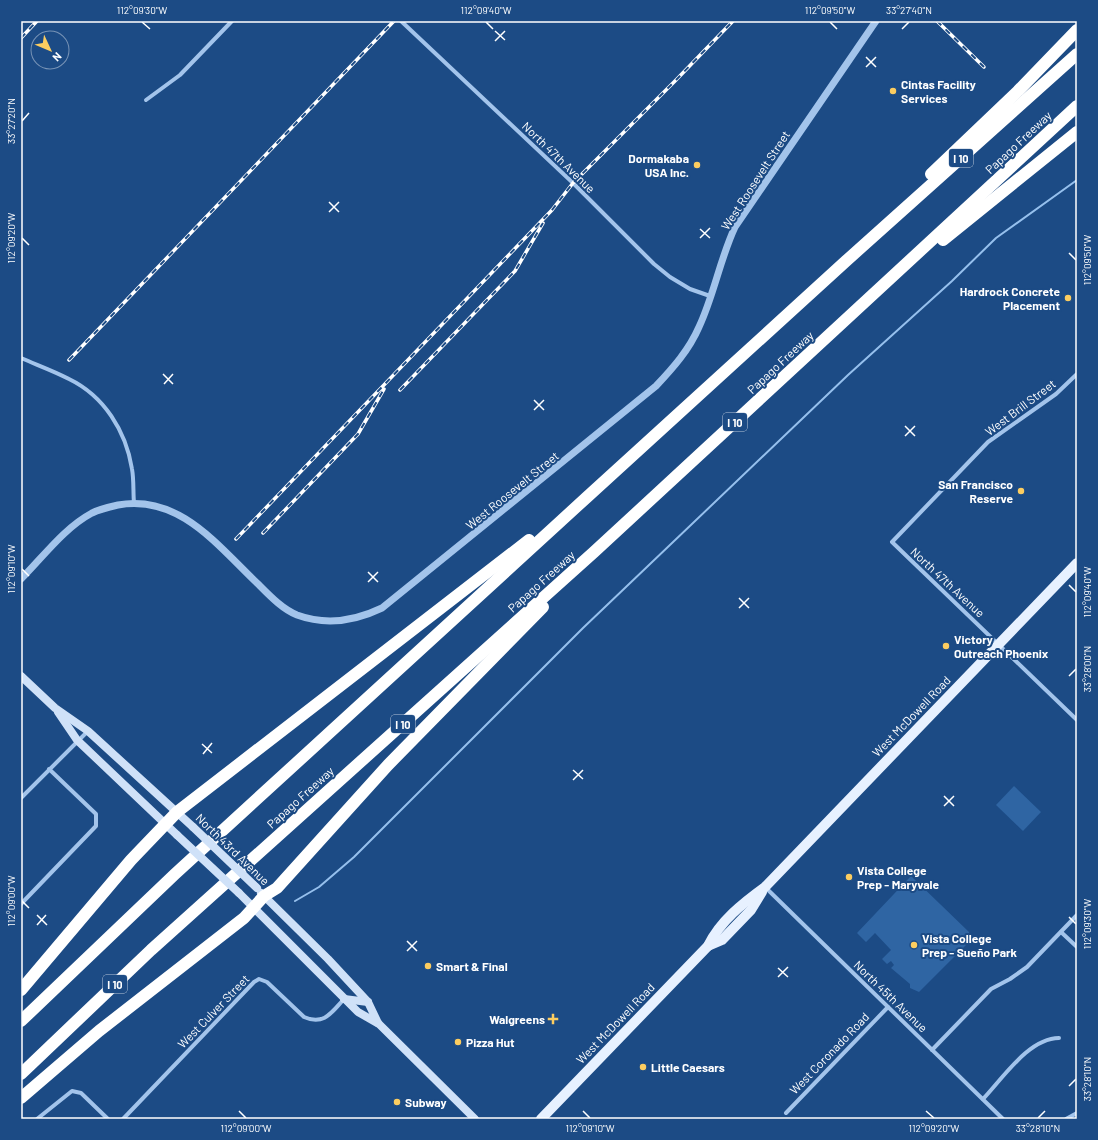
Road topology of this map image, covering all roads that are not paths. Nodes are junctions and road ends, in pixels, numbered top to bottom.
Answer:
1 (232, 21) edge
2 (401, 21) edge
3 (876, 21) edge
4 (1077, 30) edge
5 (1077, 54) edge
6 (146, 100) dead end
7 (1077, 106) edge
8 (1077, 132) edge
9 (846, 261) junction
10 (876, 293) junction
11 (710, 296) junction
12 (21, 358) edge
13 (1077, 374) edge
14 (586, 498) junction
15 (134, 503) junction
16 (892, 542) joint
17 (594, 552) junction
18 (1077, 563) edge
19 (21, 579) edge
20 (999, 643) junction
21 (21, 676) edge
22 (55, 708) junction
23 (1077, 720) edge
24 (88, 731) junction
25 (77, 740) junction
26 (49, 769) junction
27 (21, 798) edge
28 (178, 812) junction
29 (165, 824) junction
30 (765, 887) junction
31 (261, 892) junction
32 (21, 904) edge
33 (249, 904) junction
34 (1077, 915) edge
35 (1061, 932) junction
36 (1077, 947) edge
37 (21, 990) edge
38 (344, 999) junction
39 (368, 1002) junction
40 (888, 1007) junction
41 (358, 1012) junction
42 (21, 1021) edge
43 (379, 1024) junction
44 (1059, 1038) dead end
45 (932, 1050) junction
46 (21, 1074) edge
47 (21, 1098) edge
48 (983, 1099) junction
49 (786, 1113) dead end
50 (1077, 1113) edge
51 (37, 1119) edge
52 (108, 1119) edge
53 (123, 1119) edge
54 (475, 1119) edge
55 (541, 1119) edge
56 (1003, 1119) edge
57 (1066, 1119) edge

1 - 6 street
2 - 11 street, North 47th Avenue
3 - 11 street, West Roosevelt Street
4 - 9 highway
5 - 9 highway, I 10
7 - 10 highway, Papago Freeway / I 10
8 - 10 highway
9 - 14 highway, I 10
10 - 17 highway, Papago Freeway / I 10
11 - 15 street, West Roosevelt Street
12 - 15 street
13 - 16 street, West Brill Street
14 - 28 highway
14 - 42 highway, I 10
15 - 19 street, West Roosevelt Street
16 - 20 street, North 47th Avenue
17 - 31 highway
17 - 46 highway, Papago Freeway / I 10
18 - 20 main road, West McDowell Road
20 - 23 street, North 47th Avenue
20 - 30 main road, West McDowell Road
21 - 22 main road, North 43rd Avenue
22 - 24 main road, North 43rd Avenue
22 - 25 main road, North 43rd Avenue
24 - 25 street
24 - 28 main road, North 43rd Avenue
25 - 26 street
25 - 29 main road, North 43rd Avenue
26 - 27 street
26 - 32 street
28 - 29 highway
28 - 31 main road, North 43rd Avenue, bridge
29 - 33 main road, North 43rd Avenue, bridge
29 - 37 highway
30 - 40 street, North 45th Avenue
30 - 55 main road, West McDowell Road
31 - 33 highway
31 - 39 main road, North 43rd Avenue
33 - 38 main road, North 43rd Avenue
33 - 47 highway
34 - 35 street
35 - 36 street
35 - 45 street
38 - 39 main road
38 - 41 main road, North 43rd Avenue
38 - 53 street, West Culver Street
39 - 41 main road
39 - 43 main road, North 43rd Avenue
40 - 45 street, North 45th Avenue
40 - 49 street, West Coronado Road
41 - 43 main road, North 43rd Avenue
43 - 54 main road, North 43rd Avenue
44 - 48 street
45 - 48 street, North 45th Avenue
48 - 56 street, North 45th Avenue
50 - 57 street
51 - 52 street

